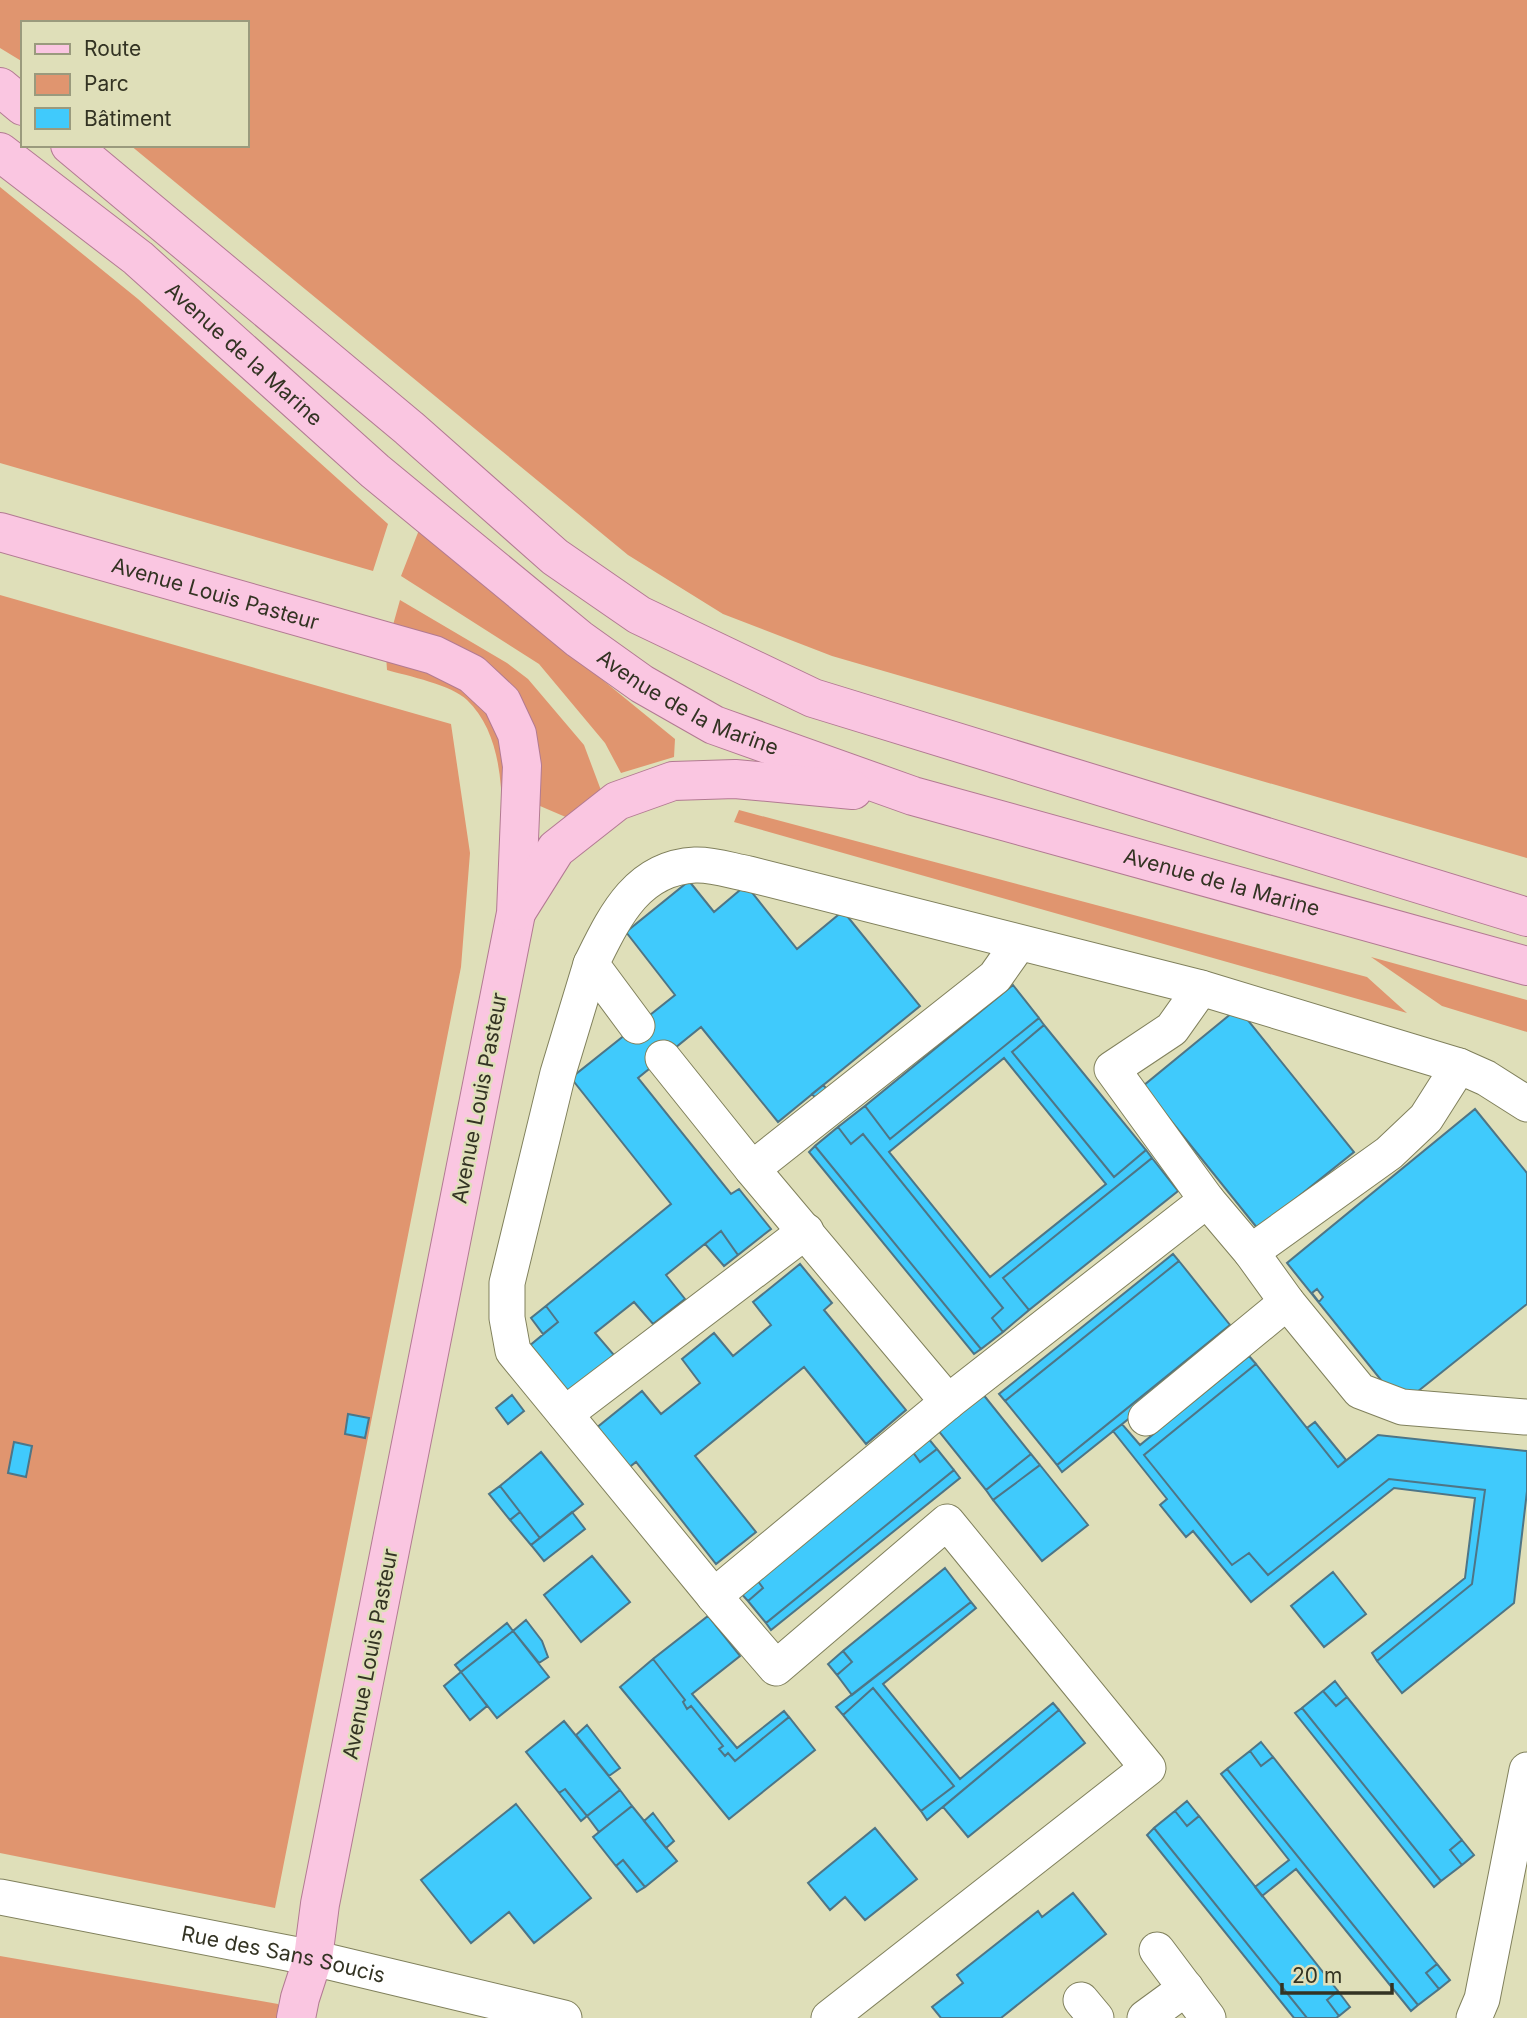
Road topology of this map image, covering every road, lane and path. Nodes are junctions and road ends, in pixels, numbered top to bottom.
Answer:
1 (0, 87) edge
2 (21, 104) edge
3 (72, 147) edge
4 (0, 152) edge
5 (0, 532) edge
6 (914, 796) junction
7 (516, 913) junction
8 (1527, 917) edge
9 (1020, 943) junction
10 (591, 964) junction
11 (1527, 966) edge
12 (1201, 988) junction
13 (637, 1026) dead end
14 (663, 1058) dead end
15 (1459, 1066) junction
16 (1527, 1104) edge
17 (752, 1169) junction
18 (1207, 1200) junction
19 (806, 1231) junction
20 (1251, 1252) junction
21 (1287, 1301) junction
22 (948, 1402) junction
23 (565, 1414) junction
24 (1525, 1417) dead end
25 (1146, 1418) dead end
26 (714, 1596) junction
27 (1527, 1770) edge
28 (0, 1897) edge
29 (1157, 1950) dead end
30 (313, 1958) junction
31 (1186, 1989) junction
32 (296, 2018) edge
33 (564, 2018) edge
34 (829, 2018) edge
35 (1145, 2018) edge
36 (1208, 2018) edge
37 (1474, 2018) edge

1 - 2 main road
3 - 8 main road
4 - 6 main road, Avenue de la Marine
5 - 7 main road, Avenue Louis Pasteur
6 - 7 main road
6 - 11 main road, Avenue de la Marine
7 - 30 main road, Avenue Louis Pasteur
9 - 10 street
9 - 12 street
9 - 17 street
10 - 13 street
10 - 23 street
12 - 15 street
12 - 18 street
14 - 17 street
15 - 16 street
15 - 20 street
17 - 19 street
18 - 20 street
18 - 22 street
19 - 22 street
19 - 23 street
20 - 21 street
21 - 24 street
21 - 25 street
22 - 26 street
23 - 26 street
26 - 34 street
27 - 37 street
28 - 30 street, Rue des Sans Soucis
29 - 31 street
30 - 32 main road, Avenue Louis Pasteur
30 - 33 street, Rue des Sans Soucis
31 - 35 street
31 - 36 street

